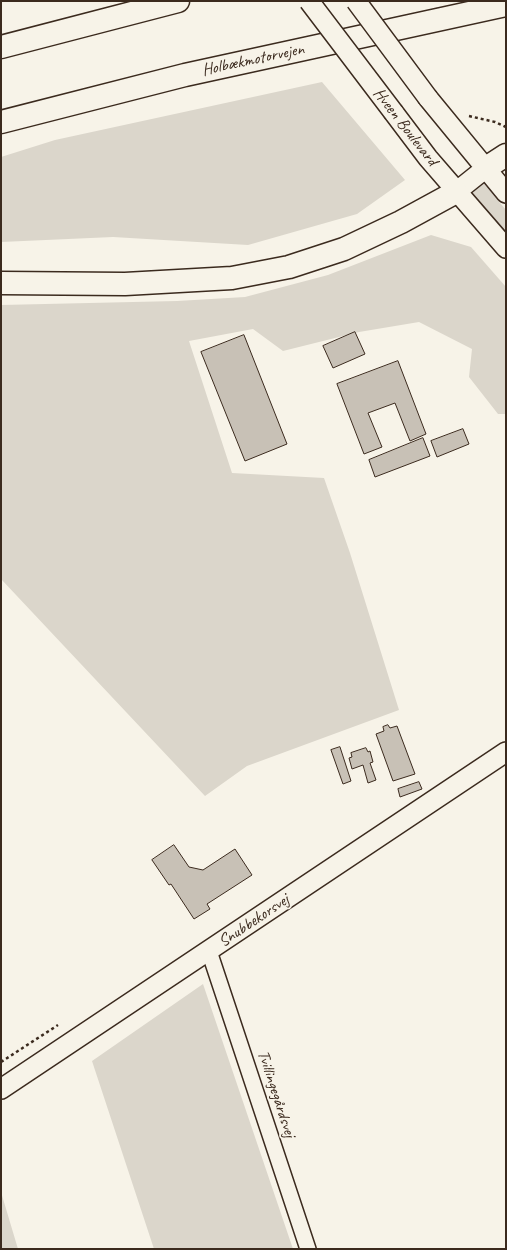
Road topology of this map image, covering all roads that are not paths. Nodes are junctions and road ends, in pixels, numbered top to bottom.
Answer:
1 (178, 1) edge
2 (309, 1) edge
3 (356, 1) edge
4 (506, 5) edge
5 (1, 47) edge
6 (1, 122) edge
7 (506, 154) edge
8 (486, 168) junction
9 (456, 192) junction
10 (506, 193) edge
11 (506, 248) edge
12 (1, 283) edge
13 (506, 752) edge
14 (209, 951) junction
15 (1, 1089) edge
16 (308, 1249) edge

1 - 5 highway
2 - 9 street, Hveen Boulevard, bridge
3 - 8 street, bridge
4 - 6 highway, Holbækmotorvejen
7 - 8 highway
8 - 9 street
8 - 10 street
9 - 11 street, Hveen Boulevard
9 - 12 highway
13 - 14 street, Snubbekorsvej
14 - 15 street, Snubbekorsvej
14 - 16 street, Tvillingegårdsvej

